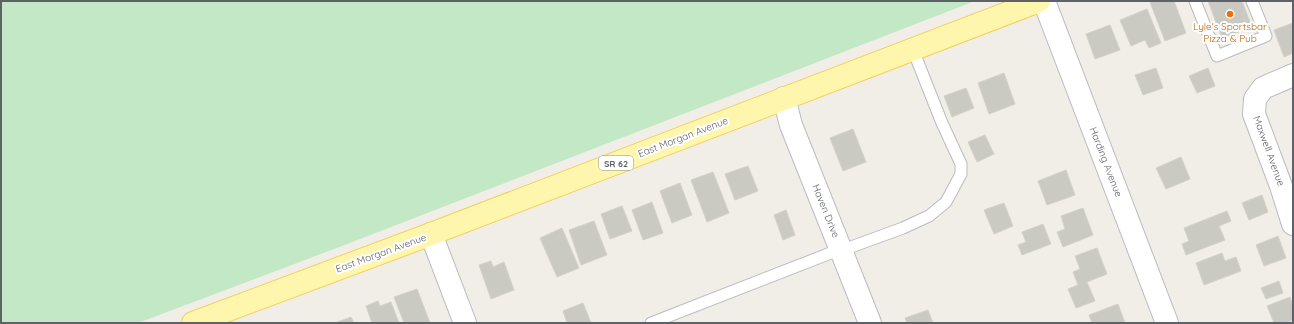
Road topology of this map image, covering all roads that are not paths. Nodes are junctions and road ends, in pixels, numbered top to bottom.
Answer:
1 (1039, 1) edge
2 (1044, 1) edge
3 (1195, 1) edge
4 (1252, 1) edge
5 (913, 50) junction
6 (1293, 75) edge
7 (784, 98) junction
8 (1293, 224) edge
9 (431, 234) junction
10 (841, 249) junction
11 (193, 323) edge
12 (465, 323) edge
13 (651, 323) edge
14 (870, 323) edge
15 (1167, 323) edge

1 - 5 main road, East Morgan Avenue / SR 62
2 - 15 street, Harding Avenue
3 - 4 lane
5 - 7 main road, East Morgan Avenue / SR 62
5 - 10 lane
6 - 8 street, Maxwell Avenue
7 - 9 main road, East Morgan Avenue / SR 62
7 - 10 street, Haven Drive
9 - 11 main road, East Morgan Avenue / SR 62
9 - 12 street
10 - 13 lane
10 - 14 street, Haven Drive

